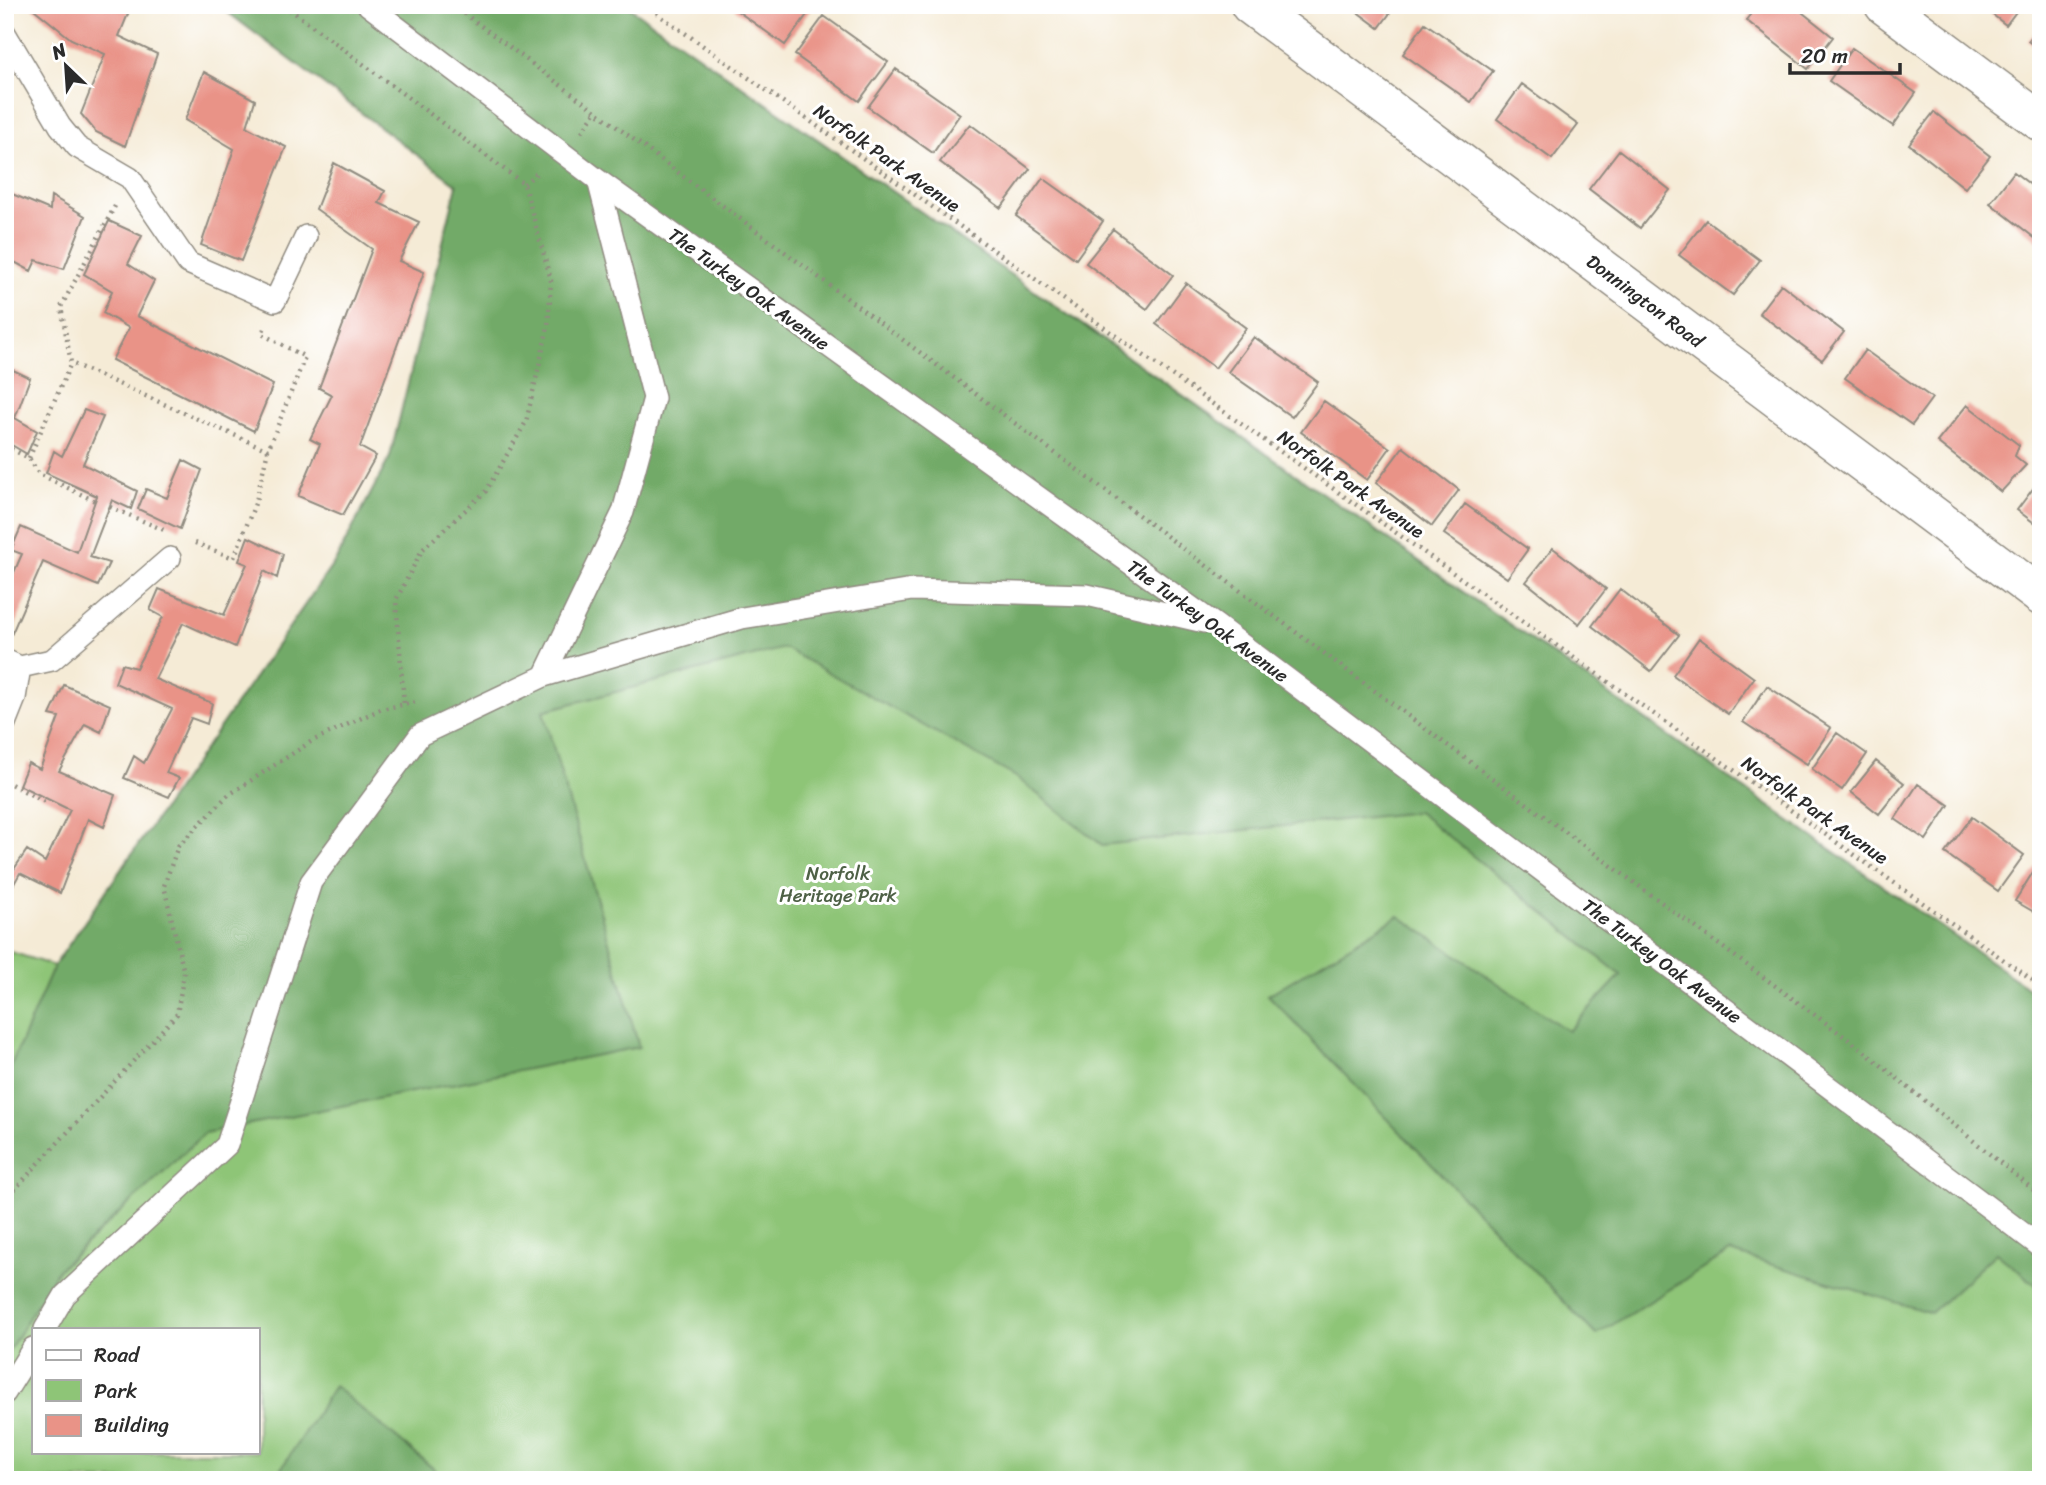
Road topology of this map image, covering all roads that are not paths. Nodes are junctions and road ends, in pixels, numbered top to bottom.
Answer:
1 (368, 5) edge
2 (1250, 5) edge
3 (1884, 5) edge
4 (5, 33) edge
5 (2041, 122) edge
6 (598, 180) junction
7 (306, 236) dead end
8 (170, 558) dead end
9 (2041, 596) edge
10 (1216, 625) junction
11 (13, 664) edge
12 (544, 676) junction
13 (5, 723) edge
14 (2041, 1247) edge
15 (46, 1328) edge
16 (32, 1350) edge
17 (5, 1393) edge

1 - 6 lane, The Turkey Oak Avenue
2 - 9 street, Donnington Road
3 - 5 street
4 - 7 lane
6 - 10 lane, The Turkey Oak Avenue
6 - 12 lane
8 - 11 lane
10 - 12 lane
10 - 14 lane, The Turkey Oak Avenue
11 - 13 lane
12 - 15 lane
16 - 17 lane

